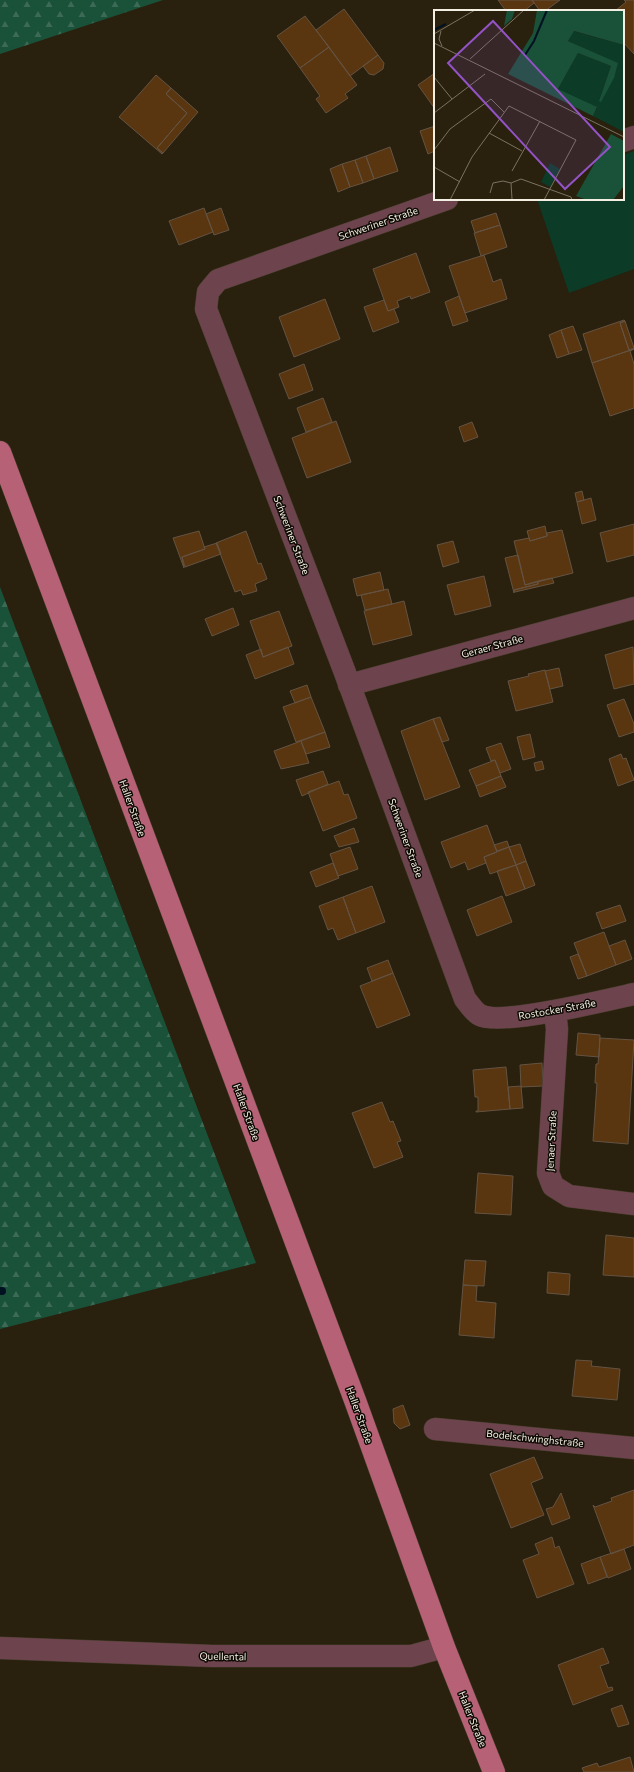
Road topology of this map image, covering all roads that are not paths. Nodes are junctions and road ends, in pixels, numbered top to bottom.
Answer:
1 (634, 137) edge
2 (624, 141) edge
3 (444, 200) edge
4 (0, 452) edge
5 (634, 608) edge
6 (349, 685) junction
7 (634, 994) edge
8 (556, 1011) junction
9 (480, 1015) joint
10 (634, 1204) edge
11 (435, 1428) dead end
12 (634, 1448) edge
13 (444, 1647) junction
14 (0, 1648) edge
15 (494, 1772) edge

1 - 2 street
3 - 6 street, Schweriner Straße
4 - 13 main road, Haller Straße
5 - 6 street, Geraer Straße
6 - 9 street, Schweriner Straße
7 - 8 street, Rostocker Straße
8 - 9 street, Rostocker Straße
8 - 10 street, Jenaer Straße
11 - 12 street, Bodelschwinghstraße
13 - 14 street, Quellental
13 - 15 main road, Haller Straße

